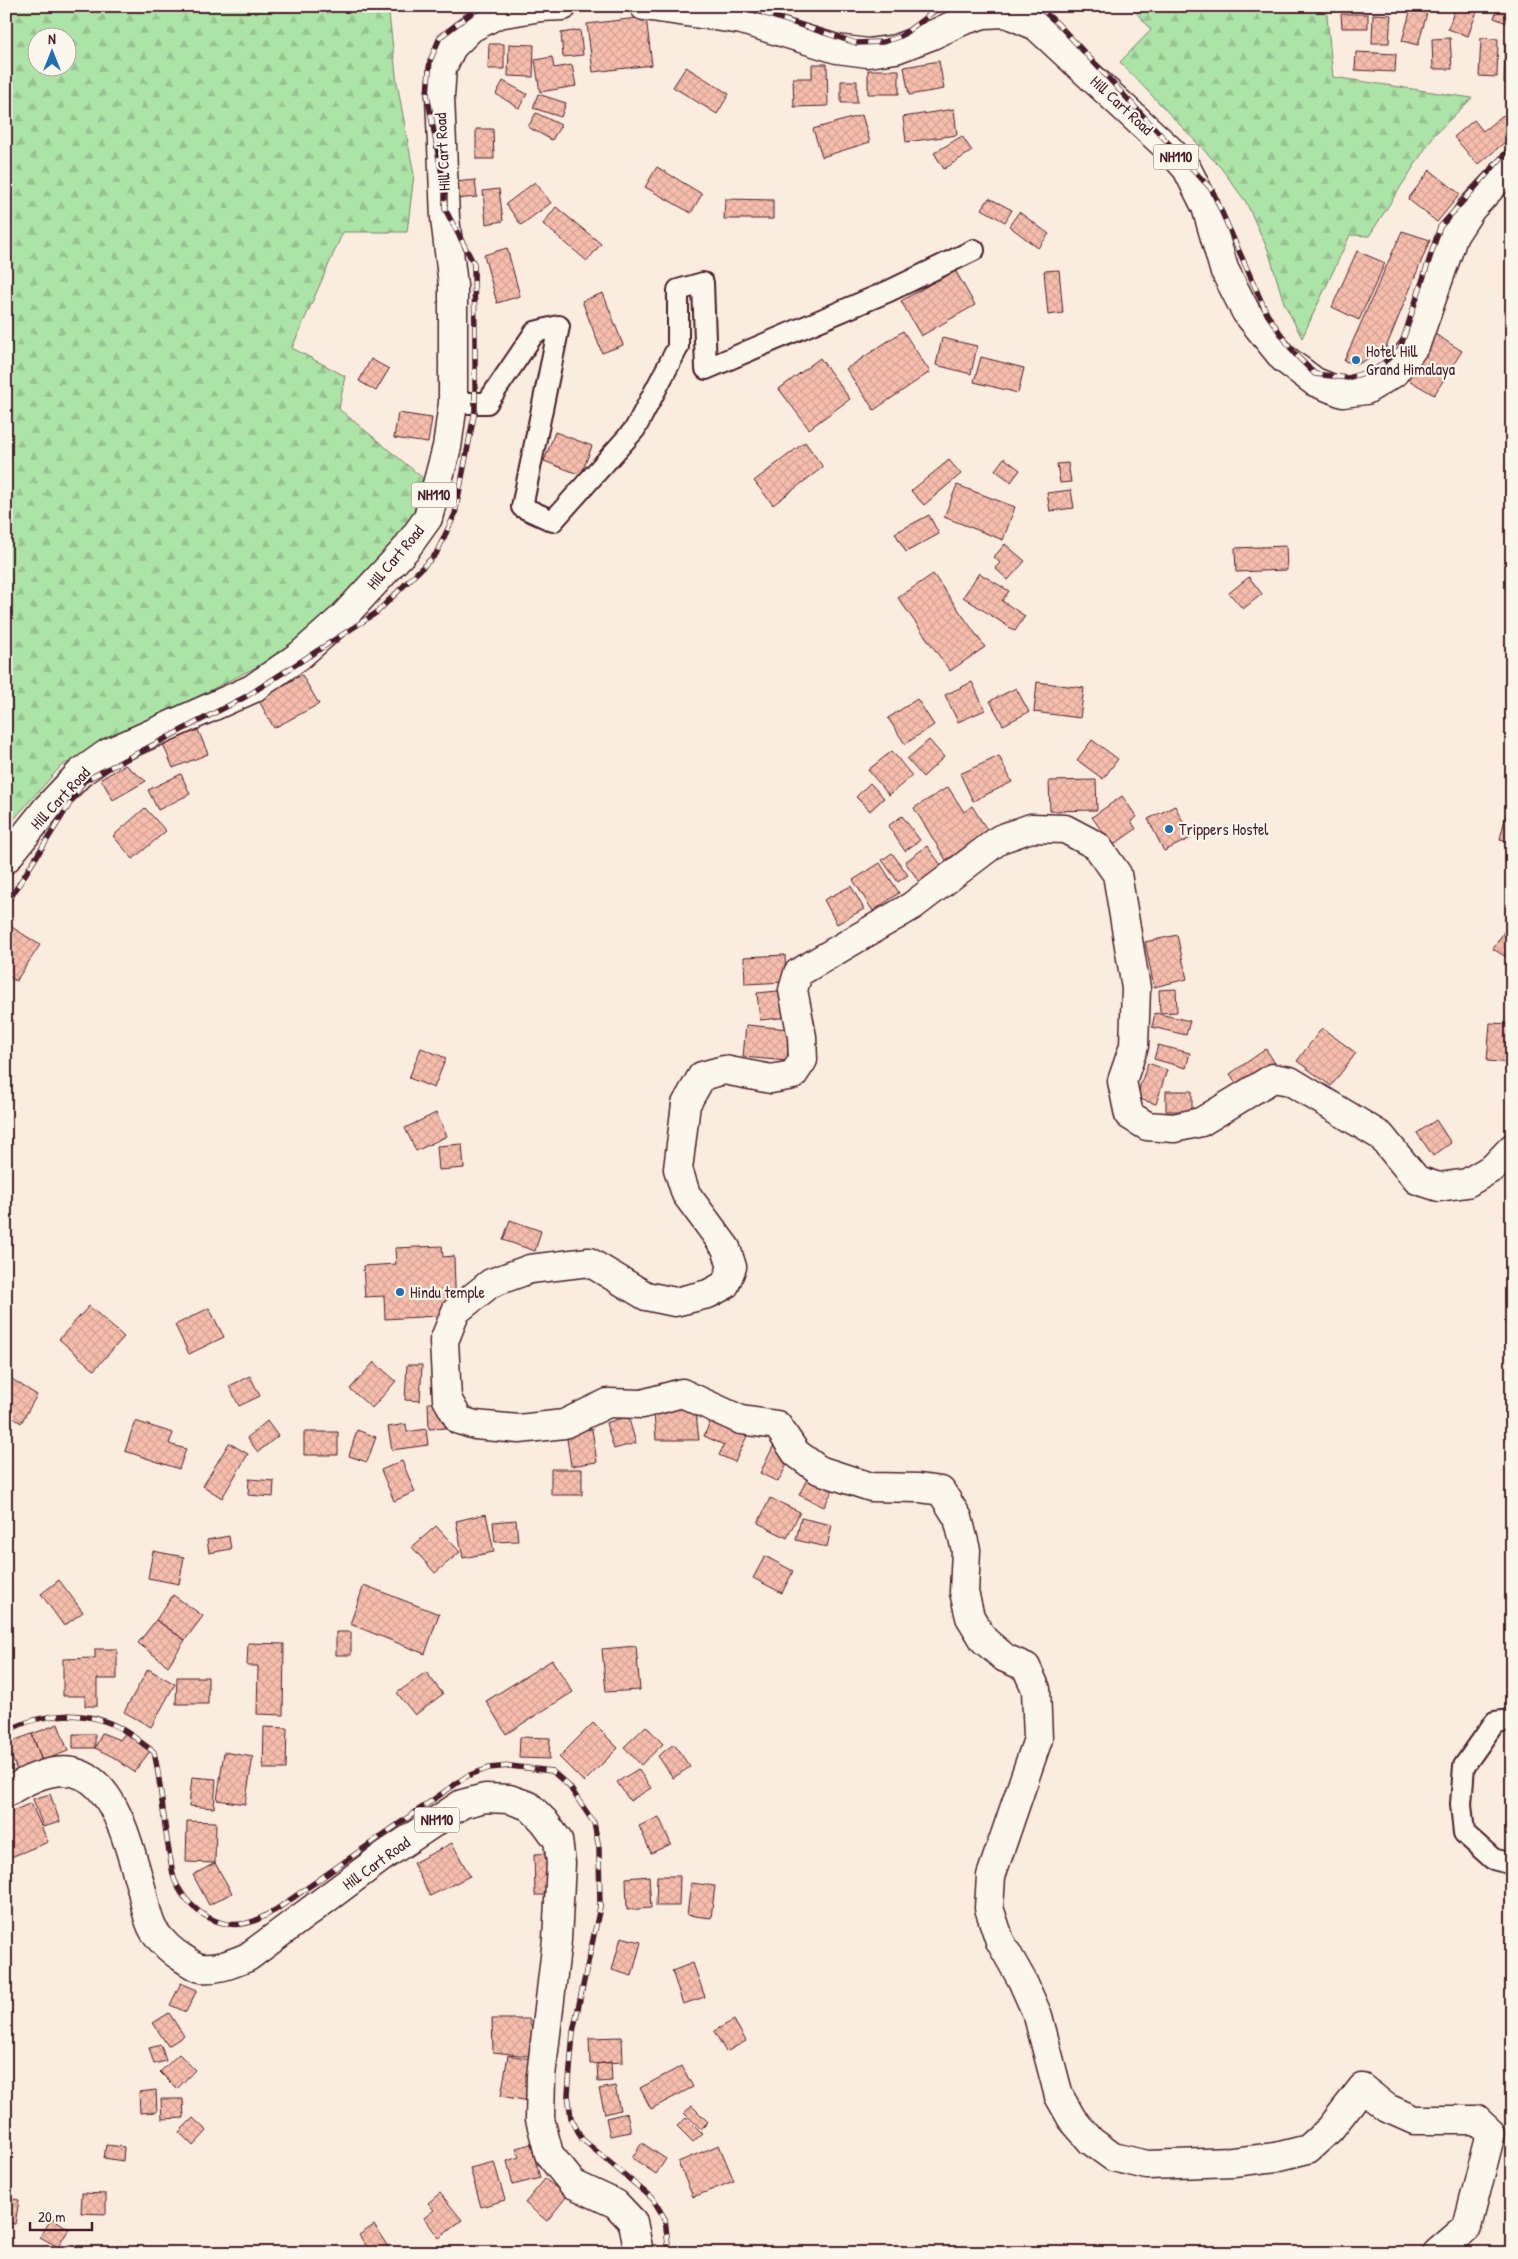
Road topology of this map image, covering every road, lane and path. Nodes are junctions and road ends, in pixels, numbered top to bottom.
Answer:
1 (564, 6) edge
2 (644, 6) edge
3 (1512, 165) edge
4 (974, 250) dead end
5 (453, 403) junction
6 (6, 859) edge
7 (1512, 1148) edge
8 (1512, 1720) edge
9 (6, 1793) edge
10 (1512, 1864) edge
11 (639, 2253) edge
12 (1437, 2253) edge

1 - 5 main road, Hill Cart Road / NH110
2 - 3 main road, Hill Cart Road / NH110
4 - 5 street
5 - 6 main road, Hill Cart Road / NH110
7 - 12 main road
8 - 10 street
9 - 11 main road, Hill Cart Road / NH110

